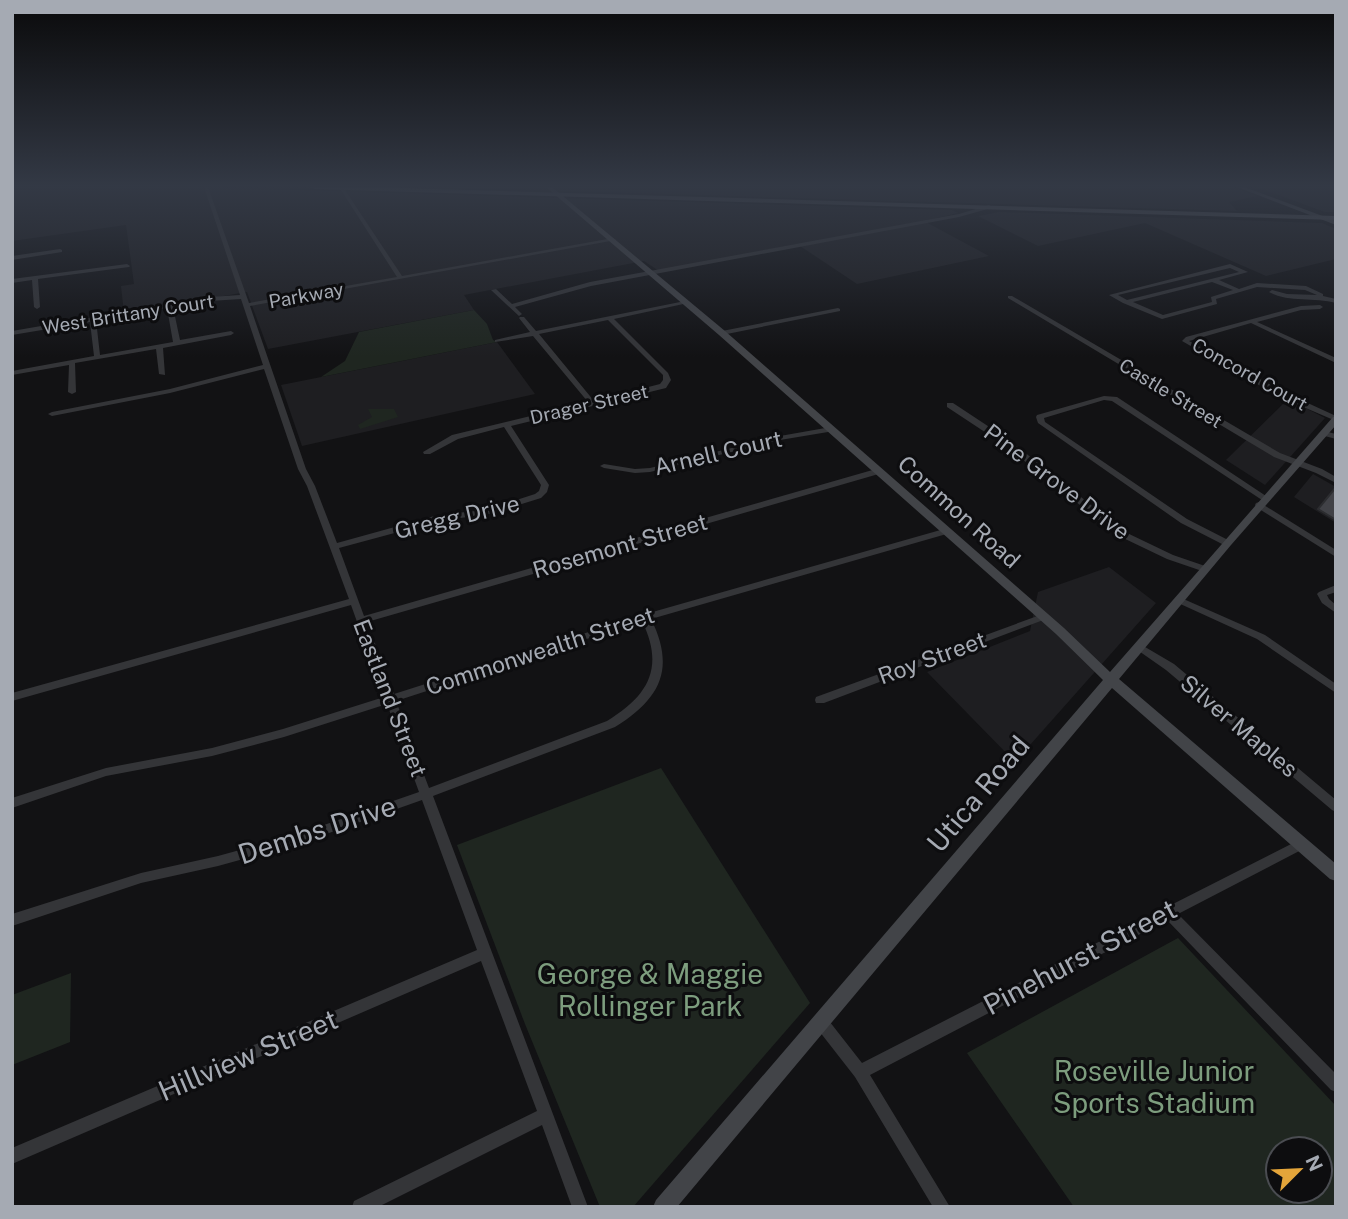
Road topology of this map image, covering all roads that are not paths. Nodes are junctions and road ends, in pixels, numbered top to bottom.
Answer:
1 (225, 244) edge
2 (379, 244) edge
3 (591, 244) edge
4 (617, 244) edge
5 (800, 244) edge
6 (60, 251) dead end
7 (12, 258) edge
8 (127, 266) dead end
9 (651, 273) junction
10 (401, 278) junction
11 (35, 280) junction
12 (1213, 280) junction
13 (12, 281) edge
14 (1257, 285) junction
15 (494, 290) dead end
16 (1237, 290) junction
17 (1321, 295) junction
18 (1010, 297) dead end
19 (245, 301) junction
20 (1125, 302) junction
21 (1336, 302) edge
22 (685, 303) junction
23 (170, 306) junction
24 (512, 306) junction
25 (37, 307) dead end
26 (1320, 307) dead end
27 (838, 310) dead end
28 (609, 318) junction
29 (93, 319) junction
30 (1251, 321) junction
31 (13, 333) edge
32 (231, 333) dead end
33 (535, 333) junction
34 (722, 333) junction
35 (497, 341) dead end
36 (177, 342) junction
37 (12, 345) edge
38 (159, 346) junction
39 (97, 357) junction
40 (1336, 361) edge
41 (72, 362) junction
42 (266, 366) junction
43 (12, 373) edge
44 (163, 374) dead end
45 (72, 392) dead end
46 (593, 404) junction
47 (950, 405) dead end
48 (52, 414) dead end
49 (1336, 419) edge
50 (506, 424) junction
51 (831, 429) junction
52 (1324, 433) junction
53 (1336, 437) edge
54 (428, 452) dead end
55 (1299, 464) junction
56 (604, 466) dead end
57 (879, 471) junction
58 (1336, 481) edge
59 (1262, 502) junction
60 (947, 531) junction
61 (1227, 543) junction
62 (333, 547) junction
63 (1336, 554) edge
64 (1205, 569) junction
65 (1336, 588) edge
66 (1179, 600) junction
67 (354, 601) junction
68 (1336, 610) edge
69 (645, 617) junction
70 (1043, 617) junction
71 (361, 621) junction
72 (1140, 647) junction
73 (1111, 680) junction
74 (1336, 689) edge
75 (12, 697) edge
76 (390, 699) junction
77 (820, 700) dead end
78 (426, 794) junction
79 (12, 803) edge
80 (1336, 807) edge
81 (1301, 844) junction
82 (1336, 874) edge
83 (1167, 911) junction
84 (12, 920) edge
85 (484, 953) junction
86 (821, 1022) junction
87 (860, 1072) junction
88 (1336, 1085) edge
89 (545, 1115) junction
90 (12, 1156) edge
91 (360, 1207) edge
92 (580, 1207) edge
93 (663, 1207) edge
94 (942, 1207) edge

1 - 19 street, Eastland Street
2 - 10 street
3 - 10 street, Parkway
4 - 9 street, Common Road
5 - 9 street
6 - 7 street
8 - 11 street
9 - 22 street, Common Road
9 - 24 street
10 - 19 street, Parkway
11 - 13 street
11 - 25 street
12 - 16 street
12 - 20 street
12 - 20 street
14 - 16 street
14 - 17 street
14 - 17 street
15 - 24 street
16 - 20 street
17 - 21 street
18 - 55 street, Castle Street
19 - 23 street, West Brittany Court
19 - 42 street, Eastland Street
22 - 28 street
22 - 34 street, Common Road
23 - 29 street, West Brittany Court
23 - 36 street
24 - 33 street
26 - 30 street, Concord Court
27 - 34 street
28 - 33 street
28 - 46 street, Drager Street
29 - 31 street, West Brittany Court
29 - 39 street
30 - 40 street
30 - 49 street, Concord Court
31 - 37 street
32 - 36 street
33 - 35 street
33 - 46 street
34 - 51 street, Common Road
36 - 38 street
38 - 39 street
38 - 44 street
39 - 41 street
41 - 43 street
41 - 45 street
42 - 48 street
42 - 62 street, Eastland Street
46 - 50 street, Drager Street
47 - 64 street, Pine Grove Drive
49 - 52 street, Utica Road
50 - 54 street, Drager Street
50 - 62 street, Gregg Drive
51 - 56 street, Arnell Court
51 - 57 street, Common Road
52 - 53 street
52 - 55 street, Utica Road
55 - 58 street, Castle Street
55 - 59 street, Utica Road
57 - 60 street, Common Road
57 - 71 street, Rosemont Street
59 - 61 street, Utica Road
59 - 61 street
59 - 63 street
60 - 69 street, Commonwealth Street
60 - 70 street, Common Road
61 - 64 street, Utica Road
62 - 67 street, Eastland Street
64 - 66 street, Utica Road
65 - 68 street
66 - 72 street, Utica Road
66 - 74 street
67 - 71 street, Eastland Street
67 - 75 street
69 - 76 street, Commonwealth Street
69 - 78 street, Dembs Drive
70 - 73 street, Common Road
70 - 77 street, Roy Street
71 - 76 street, Eastland Street
72 - 73 street, Utica Road
72 - 80 street, Silver Maples
73 - 81 street, Common Road
73 - 86 street, Utica Road
76 - 78 street, Eastland Street
76 - 79 street, Commonwealth Street
78 - 84 street, Dembs Drive
78 - 85 street, Eastland Street
81 - 82 street, Common Road
81 - 83 street, Pinehurst Street
83 - 87 street, Pinehurst Street
83 - 88 street
85 - 89 street, Eastland Street
85 - 90 street, Hillview Street
86 - 87 street
86 - 93 street, Utica Road
87 - 94 street
89 - 91 street
89 - 92 street, Eastland Street

